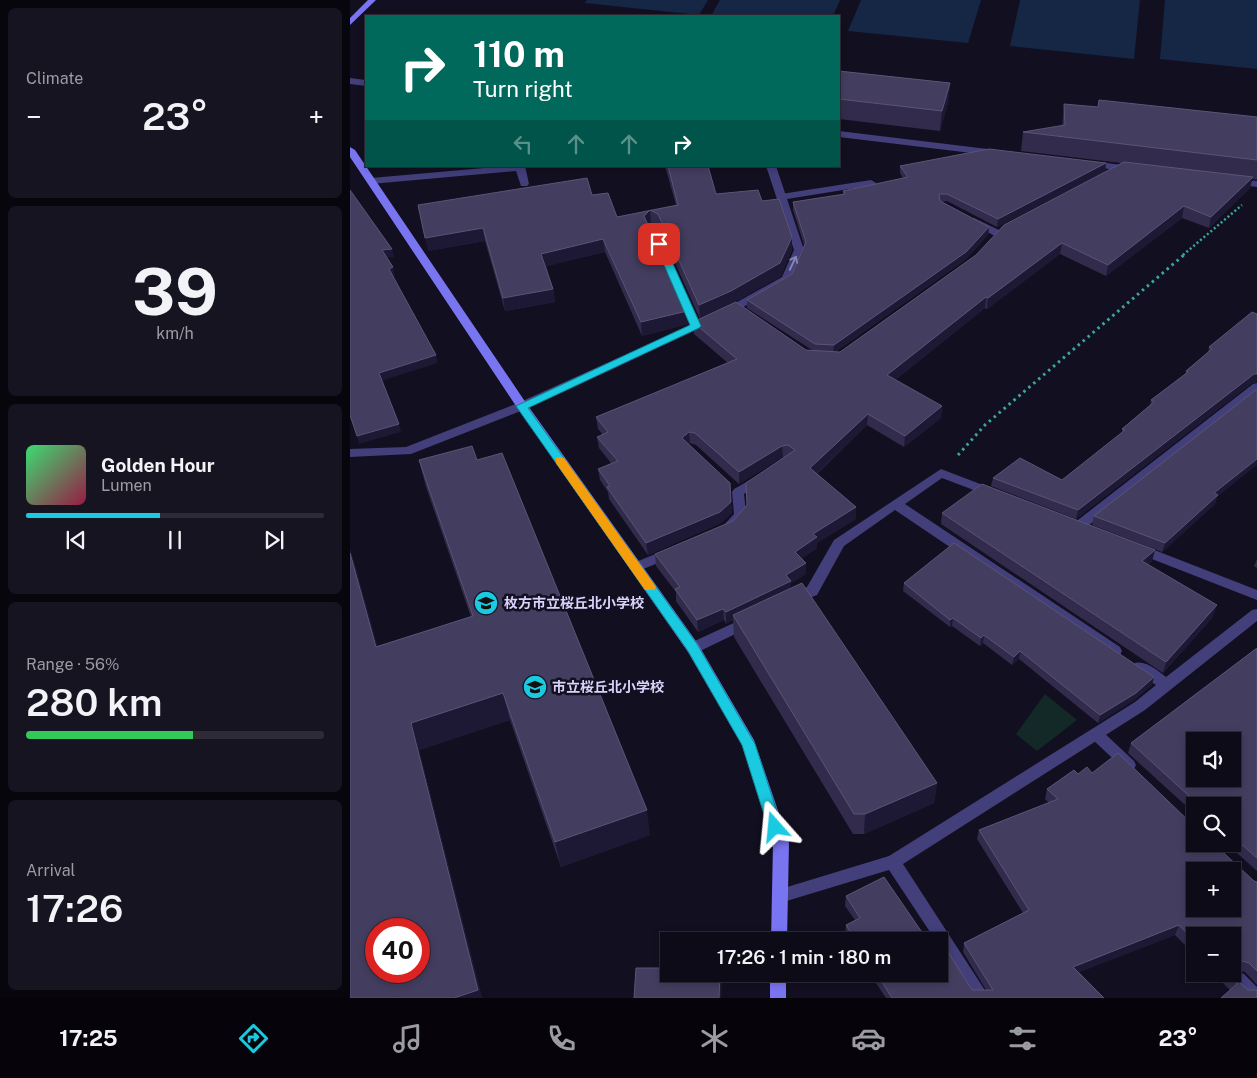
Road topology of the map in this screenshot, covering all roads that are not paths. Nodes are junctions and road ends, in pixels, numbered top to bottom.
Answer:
1 (372, 0) edge
2 (350, 23) edge
3 (350, 81) edge
4 (365, 83) edge
5 (840, 134) edge
6 (350, 150) edge
7 (1004, 154) edge
8 (1081, 163) edge
9 (520, 167) edge
10 (771, 167) edge
11 (1120, 168) junction
12 (1139, 170) edge
13 (1102, 177) edge
14 (371, 181) junction
15 (1228, 181) edge
16 (871, 183) edge
17 (524, 184) dead end
18 (1257, 184) edge
19 (781, 197) junction
20 (966, 217) edge
21 (652, 228) edge
22 (998, 234) edge
23 (696, 326) junction
24 (1257, 387) edge
25 (522, 406) junction
26 (350, 453) edge
27 (771, 472) edge
28 (1006, 498) edge
29 (896, 504) junction
30 (718, 532) edge
31 (1097, 533) edge
32 (1124, 544) edge
33 (681, 548) edge
34 (636, 568) junction
35 (1257, 595) edge
36 (778, 607) edge
37 (1257, 614) edge
38 (761, 615) edge
39 (693, 648) junction
40 (1167, 685) junction
41 (1096, 734) junction
42 (1138, 774) edge
43 (893, 862) junction
44 (780, 896) junction
45 (779, 932) edge
46 (778, 982) edge
47 (1240, 982) edge
48 (778, 998) edge
49 (982, 998) edge
50 (1257, 998) edge

1 - 2 street
3 - 4 street
5 - 7 street
6 - 14 street
8 - 11 street
9 - 14 street
9 - 17 street
10 - 19 street
11 - 12 street
11 - 13 street
14 - 25 street
15 - 18 street
16 - 19 street
23 -> 19 street
20 - 22 street
21 - 23 street
23 - 25 street
24 - 31 street
25 - 26 street
25 - 34 street
27 - 30 street
28 - 29 street
29 - 36 street
29 - 40 street
32 - 35 street
33 - 34 street
34 - 39 street
37 - 40 street
38 - 39 street
39 - 44 street
40 - 41 street
41 - 42 street
41 - 43 street
43 - 44 street
43 - 49 street
44 - 45 street
46 - 48 street
47 - 50 street

